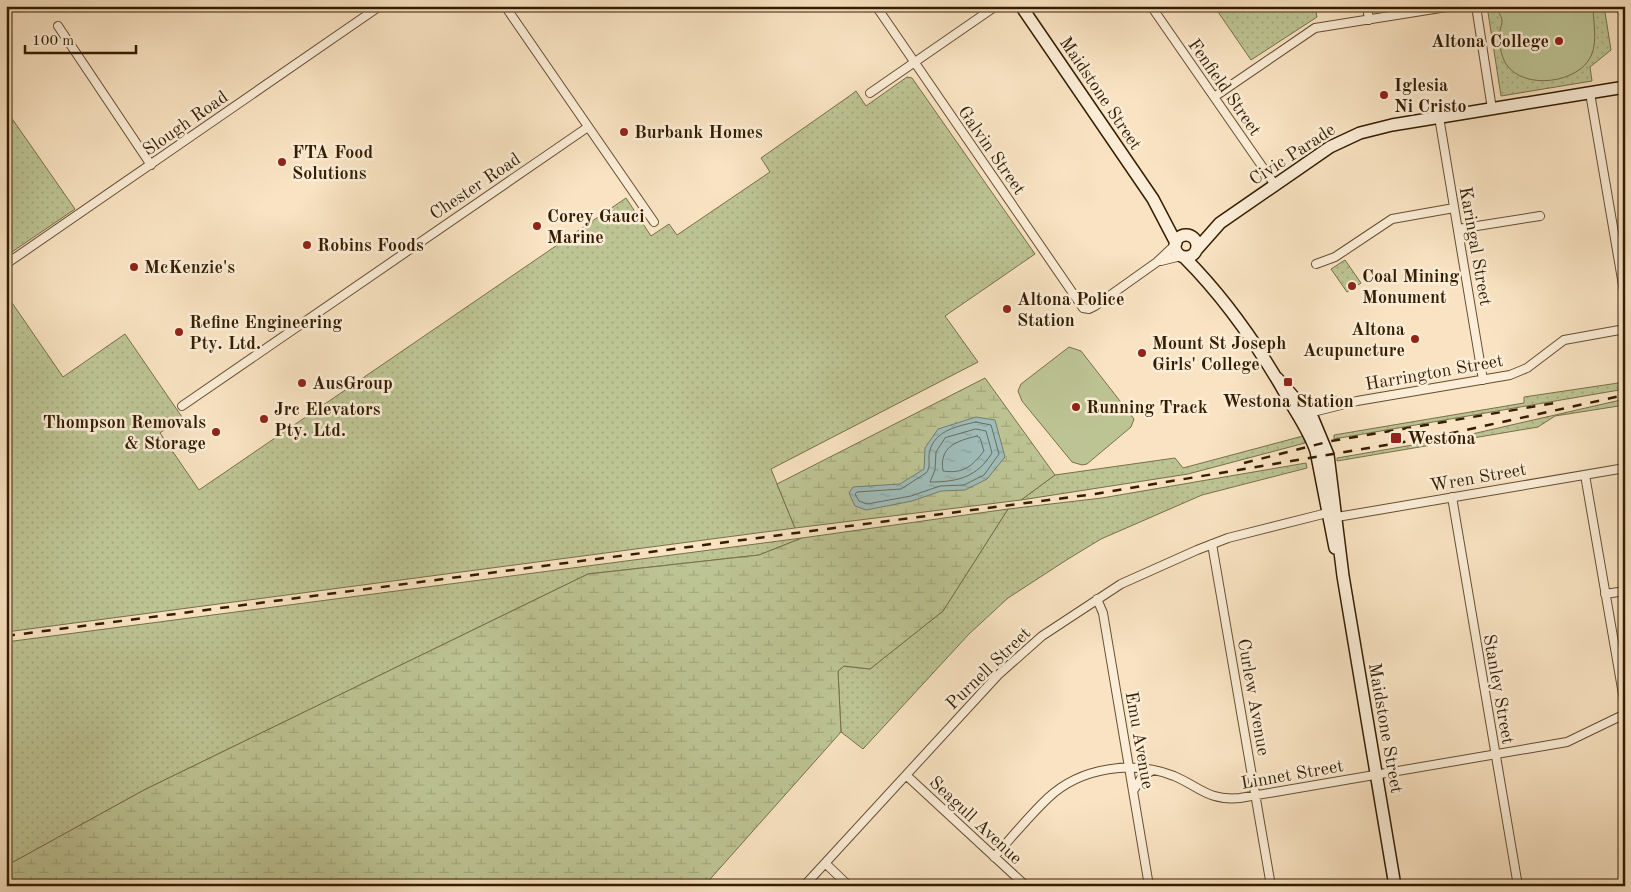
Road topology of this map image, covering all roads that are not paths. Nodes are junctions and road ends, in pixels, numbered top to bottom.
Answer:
1 (380, 6) edge
2 (505, 6) edge
3 (876, 6) edge
4 (996, 6) edge
5 (1021, 6) edge
6 (1151, 6) edge
7 (1367, 6) edge
8 (1453, 6) edge
9 (1476, 6) edge
10 (1369, 20) junction
11 (58, 26) dead end
12 (914, 63) junction
13 (1625, 87) edge
14 (870, 93) dead end
15 (1590, 93) junction
16 (1214, 97) junction
17 (1492, 109) junction
18 (1439, 117) junction
19 (588, 127) junction
20 (151, 165) junction
21 (1275, 185) junction
22 (1153, 199) junction
23 (1454, 208) junction
24 (1540, 216) dead end
25 (654, 222) dead end
26 (1220, 223) junction
27 (1458, 229) junction
28 (1189, 236) junction
29 (1179, 250) junction
30 (1196, 250) junction
31 (6, 264) edge
32 (1316, 264) dead end
33 (1218, 292) junction
34 (1625, 298) edge
35 (1625, 329) edge
36 (1483, 380) junction
37 (182, 406) dead end
38 (1304, 412) junction
39 (1625, 468) edge
40 (1585, 475) junction
41 (1452, 497) junction
42 (1332, 515) junction
43 (1212, 544) junction
44 (1625, 591) edge
45 (1605, 594) junction
46 (1098, 599) junction
47 (1625, 706) edge
48 (1624, 716) edge
49 (1495, 755) junction
50 (1129, 768) junction
51 (1153, 770) junction
52 (906, 775) junction
53 (1377, 775) junction
54 (1133, 791) junction
55 (1255, 796) junction
56 (994, 857) junction
57 (825, 864) junction
58 (804, 886) edge
59 (849, 886) edge
60 (1026, 886) edge
61 (1149, 886) edge
62 (1271, 886) edge
63 (1395, 886) edge
64 (1518, 886) edge

1 - 20 street, Slough Road
2 - 19 street
3 - 12 street, Galvin Street
4 - 12 street
5 - 22 main road, Maidstone Street
6 - 16 street, Fenfield Street
7 - 10 street
8 - 10 street
9 - 17 street
10 - 16 street
11 - 20 street
12 - 14 street
12 - 29 street, Galvin Street
13 - 15 main road, Civic Parade
15 - 17 main road, Civic Parade
15 - 34 street
16 - 21 street, Fenfield Street
17 - 18 main road, Civic Parade
18 - 21 main road, Civic Parade
18 - 23 street, Karingal Street
19 - 25 street
19 - 37 street, Chester Road
20 - 31 street, Slough Road
21 - 26 main road, Civic Parade
22 - 28 main road, Maidstone Street
22 - 29 main road, Maidstone Street
23 - 27 street, Karingal Street
23 - 32 street
24 - 27 street
26 - 28 main road, Civic Parade
26 - 30 main road, Civic Parade
27 - 36 street, Karingal Street
28 - 29 main road
28 - 30 main road
29 - 30 main road
29 - 33 main road, Maidstone Street
30 - 33 main road, Maidstone Street
33 - 38 main road, Maidstone Street
35 - 36 street, Harrington Street
36 - 38 street, Harrington Street
38 - 42 main road, Maidstone Street
39 - 40 street, Wren Street
40 - 41 street, Wren Street
40 - 45 street
41 - 42 street, Wren Street
41 - 49 street, Stanley Street
42 - 43 street, Purnell Street
42 - 53 main road, Maidstone Street
43 - 46 street, Purnell Street
43 - 55 street, Curlew Avenue
44 - 45 street
45 - 47 street
46 - 50 street, Emu Avenue
46 - 52 street, Purnell Street
48 - 49 street, Linnet Street
49 - 53 street, Linnet Street
49 - 64 street, Stanley Street
50 - 51 street, Linnet Street
50 - 54 street, Emu Avenue
50 - 56 street, Linnet Street
51 - 54 street
51 - 55 street, Linnet Street
52 - 56 street, Seagull Avenue
52 - 57 street, Purnell Street
53 - 55 street, Linnet Street
53 - 63 main road, Maidstone Street
54 - 61 street, Emu Avenue
55 - 62 street, Curlew Avenue
56 - 60 street, Seagull Avenue
57 - 58 street, Purnell Street
57 - 59 street

